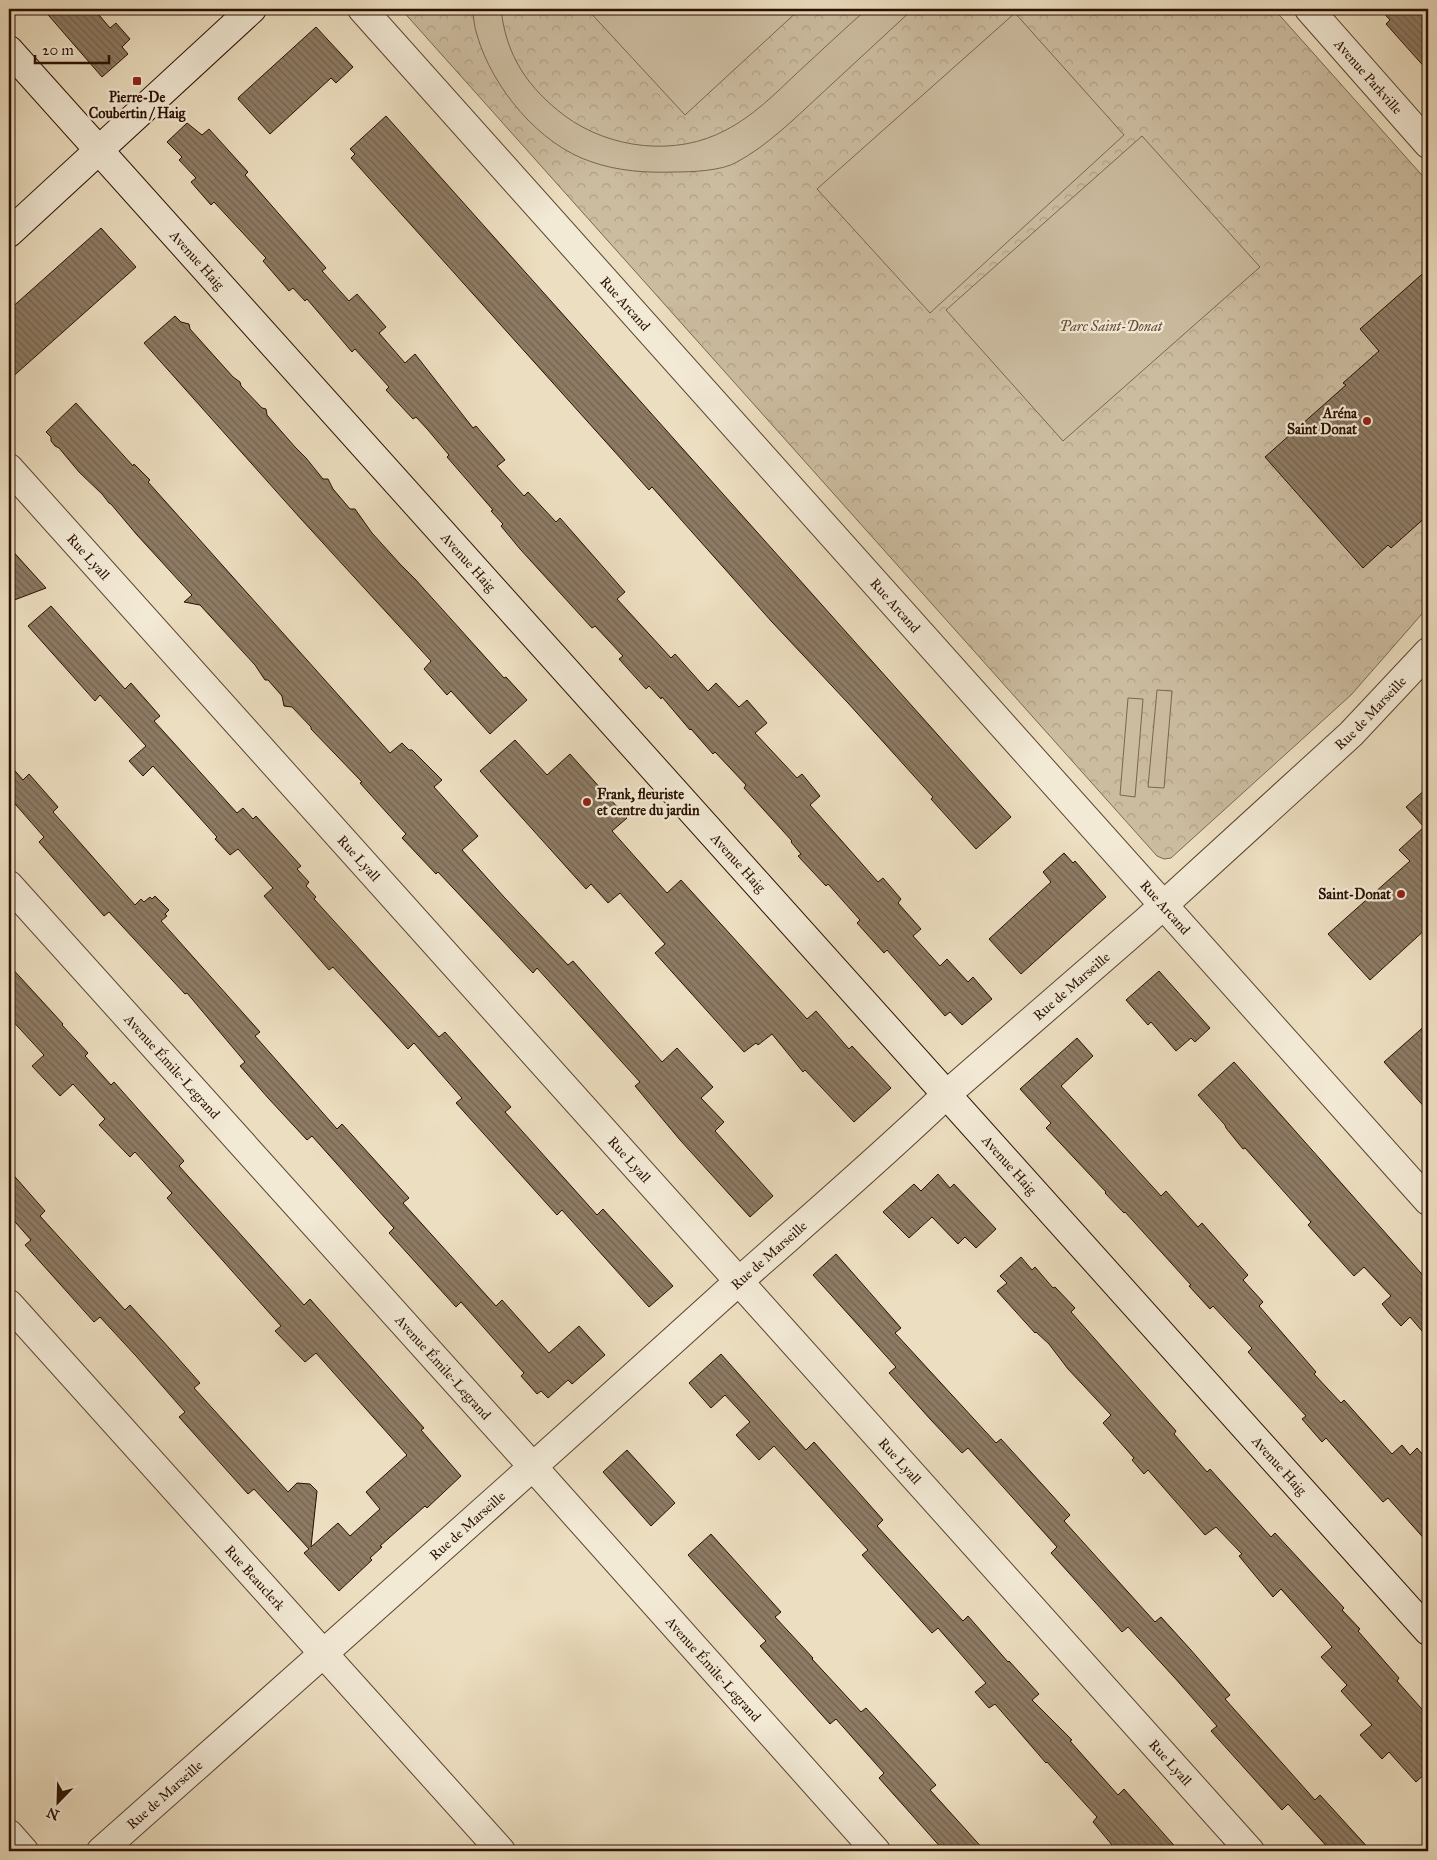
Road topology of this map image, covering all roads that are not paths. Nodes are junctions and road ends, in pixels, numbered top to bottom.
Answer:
1 (252, 9) edge
2 (362, 9) edge
3 (1309, 9) edge
4 (9, 50) edge
5 (1428, 144) edge
6 (98, 150) junction
7 (9, 233) edge
8 (9, 468) edge
9 (1428, 652) edge
10 (9, 886) edge
11 (1164, 905) junction
12 (948, 1094) junction
13 (1428, 1201) edge
14 (738, 1282) junction
15 (9, 1304) edge
16 (534, 1468) junction
17 (1428, 1630) edge
18 (324, 1653) junction
19 (9, 1834) edge
20 (24, 1851) edge
21 (101, 1851) edge
22 (501, 1851) edge
23 (876, 1851) edge
24 (1250, 1851) edge

1 - 6 street
2 - 11 street, Rue Arcand
3 - 5 street, Avenue Parkville
4 - 6 street, Avenue Haig
6 - 7 street
6 - 12 street, Avenue Haig
8 - 14 street, Rue Lyall
9 - 11 street, Rue de Marseille
10 - 16 street, Avenue Émile-Legrand
11 - 12 street, Rue de Marseille
11 - 13 street, Rue Arcand
12 - 14 street, Rue de Marseille
12 - 17 street, Avenue Haig
14 - 16 street, Rue de Marseille
14 - 24 street, Rue Lyall
15 - 18 street, Rue Beauclerk
16 - 18 street, Rue de Marseille
16 - 23 street, Avenue Émile-Legrand
18 - 21 street, Rue de Marseille
18 - 22 street, Rue Beauclerk
19 - 20 street

